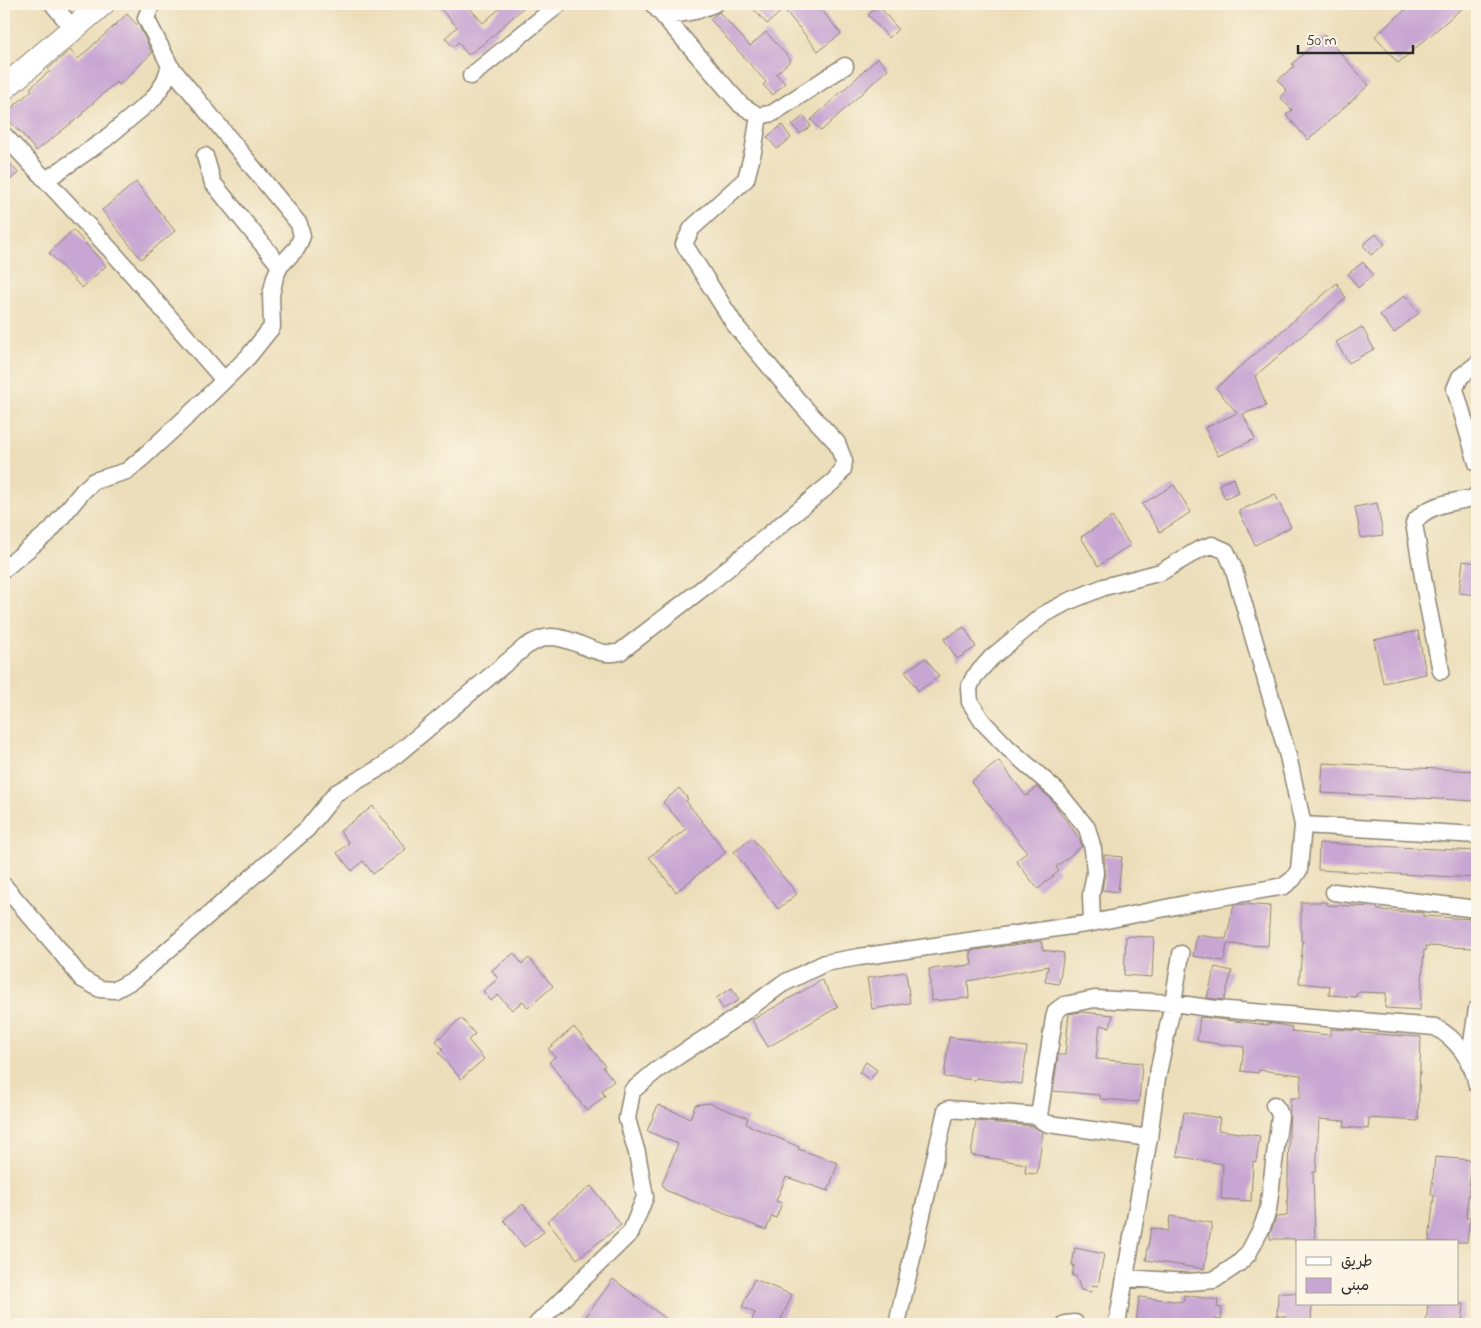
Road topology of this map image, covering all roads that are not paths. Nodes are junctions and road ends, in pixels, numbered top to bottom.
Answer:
1 (53, 4) edge
2 (102, 4) edge
3 (154, 4) edge
4 (559, 4) edge
5 (653, 4) edge
6 (714, 4) edge
7 (664, 17) junction
8 (73, 29) junction
9 (170, 66) junction
10 (845, 66) dead end
11 (471, 76) dead end
12 (4, 88) edge
13 (759, 116) junction
14 (4, 135) edge
15 (206, 156) dead end
16 (46, 180) junction
17 (280, 266) junction
18 (1477, 364) edge
19 (224, 380) junction
20 (1477, 463) edge
21 (1477, 494) edge
22 (4, 569) edge
23 (1441, 671) dead end
24 (1303, 825) junction
25 (1477, 835) edge
26 (4, 886) edge
27 (1334, 892) dead end
28 (1477, 909) edge
29 (1092, 923) junction
30 (1181, 954) dead end
31 (1173, 1003) junction
32 (1477, 1009) edge
33 (1469, 1063) junction
34 (1477, 1085) edge
35 (1274, 1105) dead end
36 (1039, 1116) junction
37 (1149, 1138) junction
38 (1125, 1278) junction
39 (537, 1324) edge
40 (897, 1324) edge
41 (1118, 1324) edge

1 - 8 street
2 - 8 main road
3 - 9 street
4 - 11 street
5 - 7 street
6 - 7 street
7 - 13 street
8 - 12 main road
9 - 16 street
9 - 17 street
10 - 13 street
13 - 26 street
14 - 16 street
15 - 17 street
16 - 19 street
17 - 19 street
18 - 20 street
19 - 22 street
21 - 23 street
24 - 25 street
24 - 29 street
24 - 29 street
27 - 28 street
29 - 39 street
30 - 31 street
31 - 33 street
31 - 36 street
31 - 37 street
32 - 33 street
33 - 34 street
35 - 38 street
36 - 37 street
36 - 40 street
37 - 38 street
38 - 41 street

